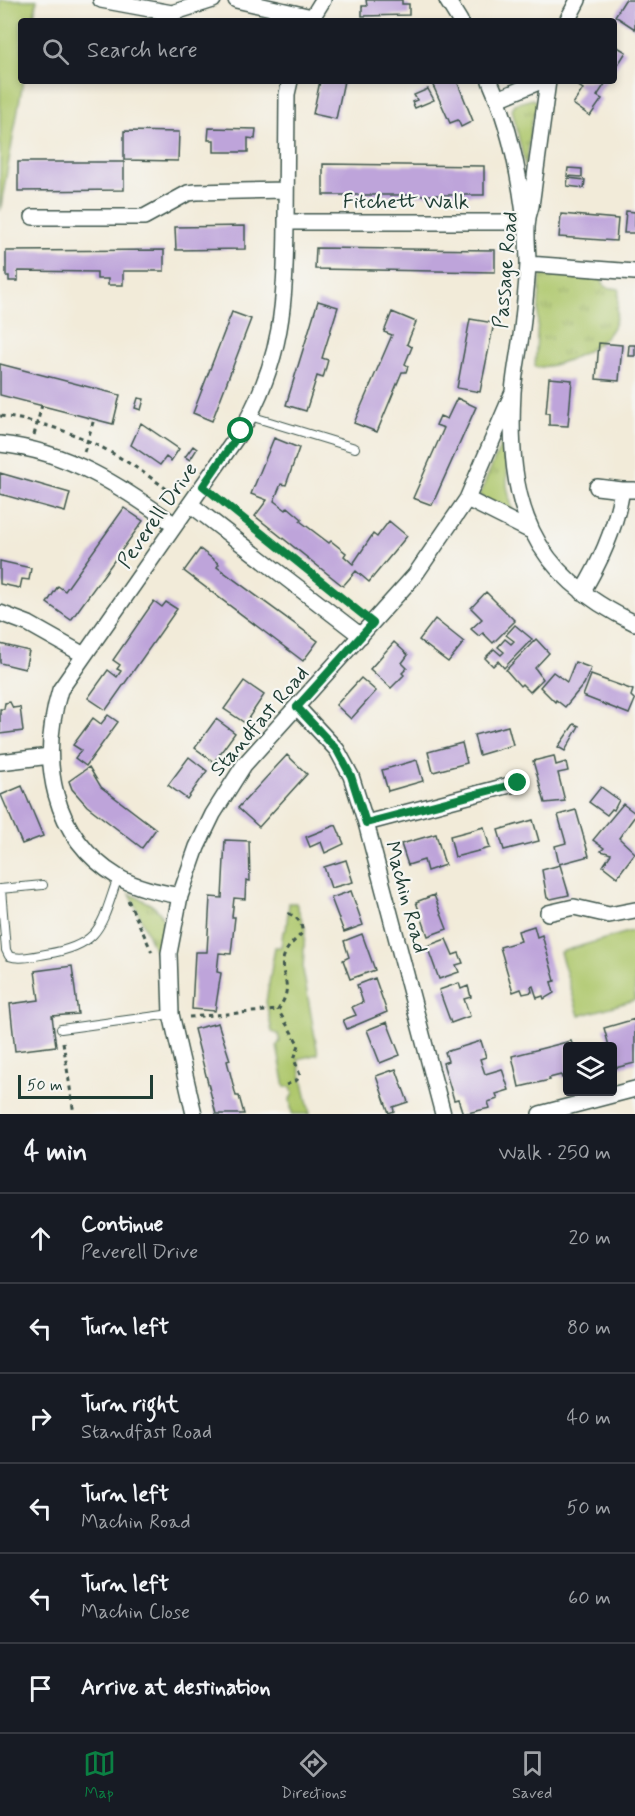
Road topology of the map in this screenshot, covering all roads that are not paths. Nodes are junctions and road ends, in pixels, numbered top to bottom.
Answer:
1 (101, 0) edge
2 (213, 0) edge
3 (236, 0) edge
4 (323, 0) edge
5 (447, 0) edge
6 (578, 0) edge
7 (307, 18) edge
8 (312, 18) edge
9 (458, 18) edge
10 (569, 18) edge
11 (289, 84) edge
12 (491, 84) edge
13 (534, 84) edge
14 (548, 84) edge
15 (498, 99) junction
16 (286, 190) junction
17 (33, 217) dead end
18 (286, 222) junction
19 (526, 222) junction
20 (528, 264) junction
21 (635, 272) edge
22 (513, 392) junction
23 (250, 416) junction
24 (0, 444) edge
25 (355, 448) dead end
26 (597, 487) dead end
27 (628, 490) edge
28 (467, 499) junction
29 (190, 505) junction
30 (175, 525) junction
31 (529, 530) junction
32 (582, 592) junction
33 (0, 614) edge
34 (635, 623) edge
35 (361, 636) junction
36 (84, 655) junction
37 (297, 707) junction
38 (50, 756) junction
39 (0, 762) edge
40 (518, 783) dead end
41 (366, 823) junction
42 (116, 883) junction
43 (43, 885) dead end
44 (0, 889) edge
45 (180, 897) junction
46 (633, 910) edge
47 (548, 913) dead end
48 (172, 1017) junction
49 (61, 1029) road end
50 (635, 1089) edge
51 (194, 1114) edge
52 (443, 1114) edge
53 (540, 1114) edge

1 - 2 street
3 - 7 street
4 - 8 street
5 - 9 street
6 - 10 street
11 - 16 street, Peverell Drive
12 - 15 street
13 - 15 street
14 - 19 street, Passage Road
15 - 19 street
16 - 17 street
16 - 18 street, Peverell Drive
18 - 19 street, Fitchett Walk
18 - 23 street, Peverell Drive
19 - 20 street, Passage Road
20 - 21 street
20 - 22 street, Passage Road
22 - 28 street, Passage Road
22 - 31 street, Passage Road
23 - 25 lane
23 - 29 street, Peverell Drive
24 - 30 street
26 - 27 street
27 - 32 street
28 - 31 street
28 - 35 street, Standfast Road
29 - 30 street, Peverell Drive
29 - 35 street
30 - 36 street, Peverell Drive
31 - 32 street, Passage Road
32 - 34 street, Passage Road
33 - 36 street
35 - 37 street, Standfast Road
36 - 38 street, Peverell Drive
37 - 41 street, Machin Road
37 - 45 street, Standfast Road
38 - 39 street
38 - 42 street, Peverell Drive
40 - 41 street
41 - 52 street, Machin Road
42 - 44 lane
42 - 45 street, Peverell Drive
43 - 44 lane
45 - 48 street, Standfast Road
46 - 47 street
48 - 49 lane
48 - 51 street, Standfast Road
50 - 53 street

